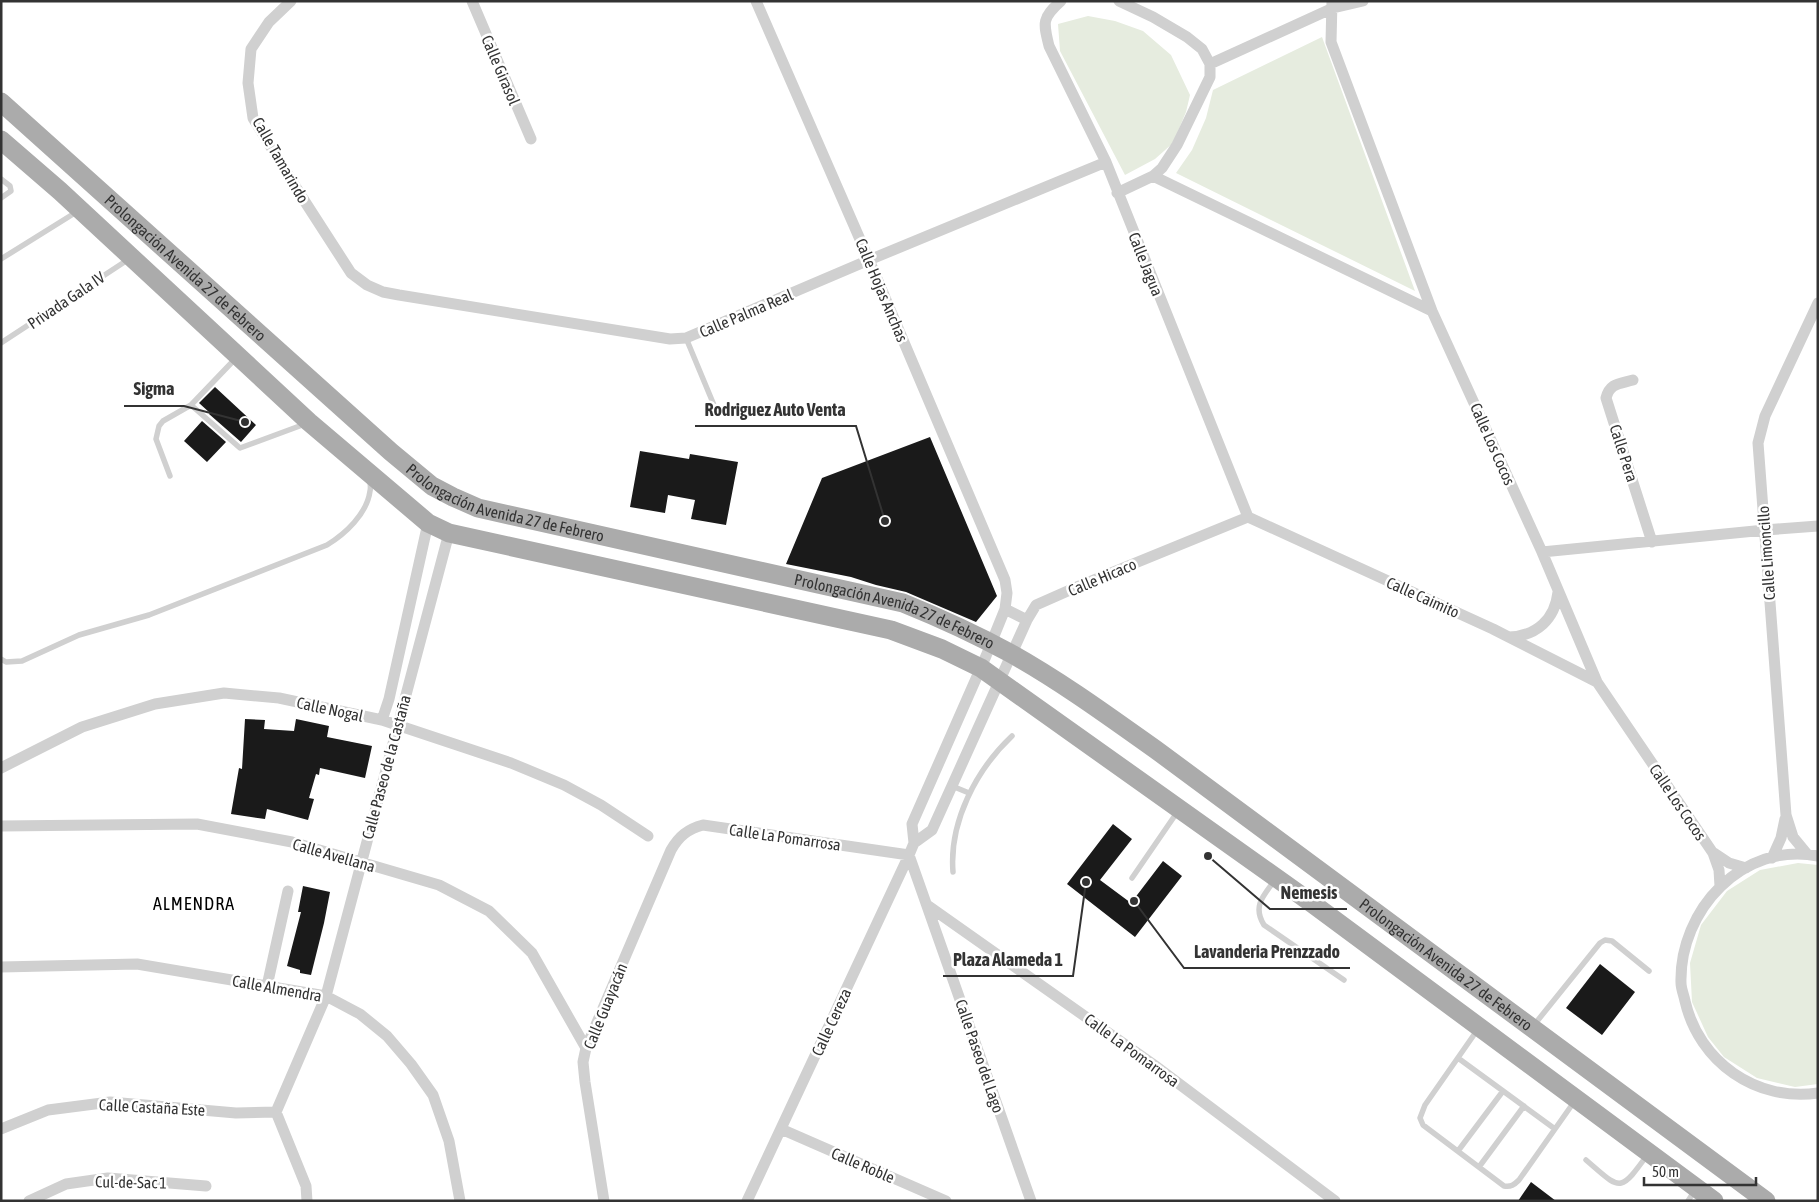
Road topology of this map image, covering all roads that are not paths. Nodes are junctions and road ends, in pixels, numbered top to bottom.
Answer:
1 (291, 1) edge
2 (472, 1) edge
3 (756, 1) edge
4 (1061, 1) edge
5 (1119, 1) edge
6 (1364, 1) edge
7 (1333, 5) edge
8 (1210, 64) junction
9 (1, 102) edge
10 (531, 139) dead end
11 (1, 140) edge
12 (1106, 162) junction
13 (1153, 176) junction
14 (1, 179) edge
15 (1117, 193) junction
16 (1, 198) edge
17 (80, 210) junction
18 (130, 258) junction
19 (1, 259) edge
20 (869, 260) junction
21 (367, 285) joint
22 (1818, 303) edge
23 (1432, 311) junction
24 (686, 338) junction
25 (1, 343) edge
26 (238, 356) junction
27 (1632, 380) dead end
28 (191, 405) junction
29 (716, 410) dead end
30 (309, 422) junction
31 (369, 472) junction
32 (170, 476) dead end
33 (1248, 517) junction
34 (428, 522) junction
35 (1818, 526) edge
36 (1764, 530) junction
37 (449, 533) junction
38 (1652, 542) junction
39 (1542, 552) junction
40 (1005, 580) joint
41 (1558, 592) junction
42 (1005, 609) junction
43 (1026, 620) junction
44 (1508, 637) junction
45 (992, 643) junction
46 (1012, 654) junction
47 (1, 659) edge
48 (981, 668) junction
49 (999, 682) junction
50 (1597, 682) junction
51 (382, 720) junction
52 (398, 725) junction
53 (1012, 736) dead end
54 (1, 768) edge
55 (952, 786) junction
56 (968, 793) junction
57 (1180, 810) junction
58 (1786, 815) junction
59 (2, 826) edge
60 (648, 836) dead end
61 (914, 843) junction
62 (671, 850) joint
63 (1713, 853) junction
64 (909, 855) junction
65 (1813, 855) edge
66 (1772, 858) junction
67 (360, 862) junction
68 (1746, 868) junction
69 (953, 872) dead end
70 (1132, 878) dead end
71 (1276, 878) junction
72 (1720, 886) junction
73 (288, 891) dead end
74 (927, 905) junction
75 (1, 967) edge
76 (1649, 971) dead end
77 (1344, 980) dead end
78 (267, 986) junction
79 (326, 996) junction
80 (1479, 1027) junction
81 (1531, 1028) junction
82 (586, 1048) junction
83 (1458, 1058) junction
84 (1503, 1091) junction
85 (1818, 1093) edge
86 (1576, 1099) junction
87 (1524, 1106) junction
88 (276, 1112) junction
89 (1, 1128) edge
90 (1555, 1129) junction
91 (781, 1130) junction
92 (1458, 1151) junction
93 (1649, 1153) junction
94 (1586, 1160) dead end
95 (1479, 1167) junction
96 (206, 1186) dead end
97 (1692, 1194) edge
98 (29, 1201) edge
99 (307, 1201) edge
100 (460, 1201) edge
101 (604, 1201) edge
102 (747, 1201) edge
103 (946, 1201) edge
104 (1031, 1201) edge
105 (1334, 1201) edge
106 (1714, 1201) edge
107 (1766, 1201) edge

1 - 21 street, Calle Tamarindo
2 - 10 street, Calle Girasol
3 - 20 street, Calle Hojas Anchas
4 - 12 street, Calle Jagua
5 - 8 street
6 - 7 street
7 - 8 street
7 - 23 street, Calle Los Cocos
8 - 13 street
9 - 45 main road, Prolongación Avenida 27 de Febrero
11 - 17 main road, Prolongación Avenida 27 de Febrero
12 - 15 street, Calle Jagua
12 - 20 street, Calle Palma Real
13 - 15 street
13 - 23 street
14 - 16 lane
15 - 33 street, Calle Jagua
17 - 18 main road, Prolongación Avenida 27 de Febrero
17 - 19 lane
18 - 25 lane, Privada Gala IV
18 - 26 main road, Prolongación Avenida 27 de Febrero
20 - 24 street, Calle Palma Real
20 - 40 street, Calle Hojas Anchas
21 - 24 street, Calle Palma Real
22 - 36 street, Calle Limoncillo
23 - 39 street, Calle Los Cocos
24 - 29 lane
26 - 28 lane
26 - 30 main road, Prolongación Avenida 27 de Febrero
27 - 38 street, Calle Pera
28 - 30 lane
28 - 32 lane
30 - 31 main road, Prolongación Avenida 27 de Febrero
31 - 34 main road, Prolongación Avenida 27 de Febrero
31 - 47 lane
33 - 43 street, Calle Hicaco
33 - 44 street, Calle Caimito
34 - 37 main road, Prolongación Avenida 27 de Febrero
34 - 51 street, Calle Paseo de la Castaña
35 - 36 street
36 - 38 street
36 - 58 street, Calle Limoncillo
37 - 48 main road, Prolongación Avenida 27 de Febrero
37 - 52 street, Calle Paseo de la Castaña
38 - 39 street
39 - 41 street, Calle Los Cocos
40 - 42 street, Calle Cereza
41 - 44 street
41 - 50 street, Calle Los Cocos
42 - 43 street
42 - 45 street, Calle Cereza
43 - 46 street, Calle Hicaco
44 - 50 street, Calle Caimito
45 - 46 main road, Prolongación Avenida 27 de Febrero
45 - 48 street, Calle Cereza
46 - 49 street, Calle Hicaco
46 - 81 main road, Prolongación Avenida 27 de Febrero
48 - 49 main road, Prolongación Avenida 27 de Febrero
48 - 61 street, Calle Cereza
49 - 55 street, Calle Cereza
49 - 57 main road, Prolongación Avenida 27 de Febrero
50 - 63 street, Calle Los Cocos
51 - 52 street, Calle Nogal
51 - 54 street, Calle Nogal
52 - 60 street, Calle Nogal
52 - 67 street, Calle Paseo de la Castaña
53 - 56 lane
55 - 56 lane
55 - 61 street, Calle Cereza
56 - 69 lane
57 - 70 lane
57 - 71 main road, Prolongación Avenida 27 de Febrero
58 - 65 street, Calle Limoncillo
58 - 66 street, Calle Limoncillo
59 - 67 street, Calle Avellana
61 - 64 street, Calle Cereza
62 - 64 street, Calle La Pomarrosa
62 - 82 street, Calle Guayacán
63 - 68 street, Calle Los Cocos
63 - 72 street, Calle Los Cocos
64 - 74 street, Calle Paseo del Lago
64 - 91 street, Calle Cereza
65 - 66 street
66 - 68 street
67 - 79 street, Calle Paseo de la Castaña
67 - 82 street, Calle Avellana
68 - 72 street
71 - 77 lane
71 - 80 main road, Prolongación Avenida 27 de Febrero
72 - 85 street
73 - 78 street
74 - 104 street, Calle Paseo del Lago
74 - 105 street, Calle La Pomarrosa
75 - 78 street, Calle Almendra
76 - 81 lane
78 - 79 street, Calle Almendra
79 - 88 street, Calle Paseo de la Castaña
79 - 100 street, Calle Almendra
80 - 83 lane
80 - 86 main road, Prolongación Avenida 27 de Febrero
81 - 107 main road, Prolongación Avenida 27 de Febrero
82 - 101 street, Calle Guayacán
83 - 84 lane
83 - 92 lane
84 - 87 lane
84 - 92 lane
86 - 90 lane
86 - 93 main road, Prolongación Avenida 27 de Febrero
87 - 90 lane
87 - 95 lane
88 - 89 street, Calle Castaña Este
88 - 99 street
90 - 95 lane
91 - 102 street, Calle Cereza
91 - 103 street, Calle Roble
92 - 95 lane
93 - 94 lane
93 - 97 main road, Prolongación Avenida 27 de Febrero
96 - 98 street, Cul-de-Sac 1
97 - 106 main road, Prolongación Avenida 27 de Febrero

